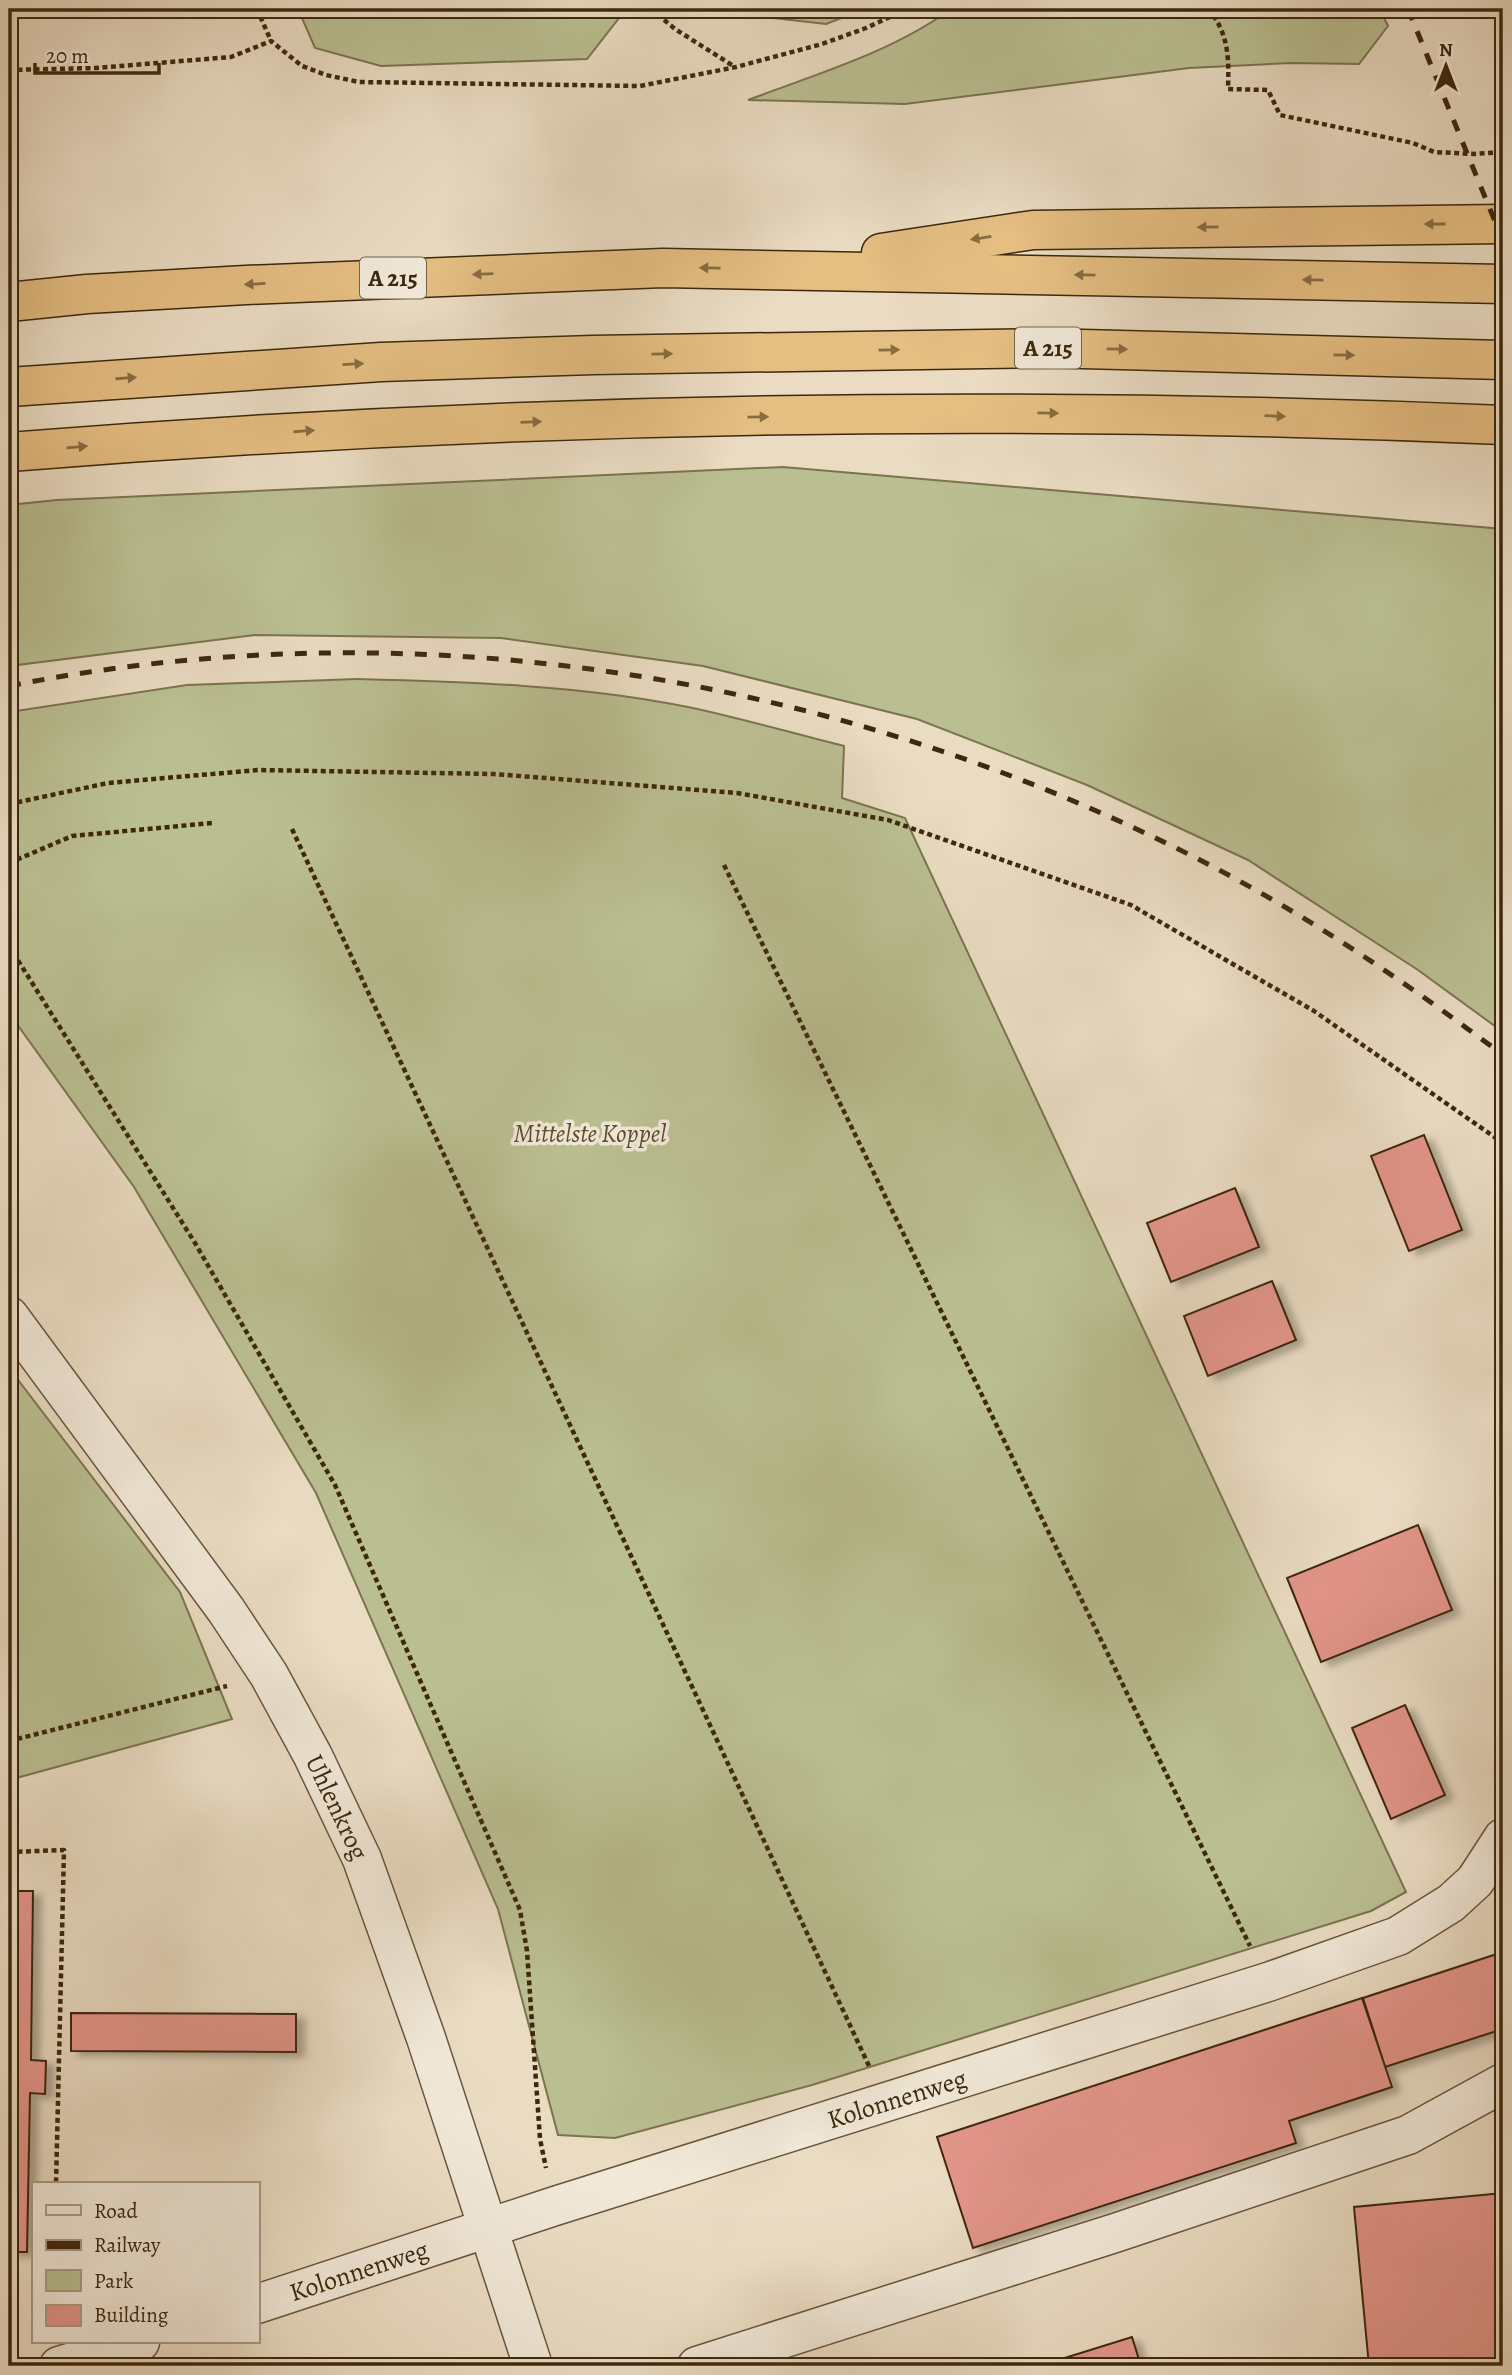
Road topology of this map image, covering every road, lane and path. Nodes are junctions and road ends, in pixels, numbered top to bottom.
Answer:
1 (257, 9) edge
2 (651, 9) edge
3 (907, 9) edge
4 (1208, 9) edge
5 (271, 41) junction
6 (736, 67) junction
7 (9, 70) edge
8 (1503, 152) edge
9 (1503, 224) edge
10 (778, 269) junction
11 (1503, 284) edge
12 (9, 302) edge
13 (1503, 360) edge
14 (9, 387) edge
15 (1413, 421) junction
16 (1503, 425) edge
17 (1503, 438) edge
18 (9, 452) edge
19 (9, 804) edge
20 (212, 822) dead end
21 (292, 830) dead end
22 (9, 863) edge
23 (724, 865) dead end
24 (9, 946) edge
25 (1503, 1143) edge
26 (9, 1316) edge
27 (269, 1675) junction
28 (9, 1741) edge
29 (1503, 1838) edge
30 (9, 1852) edge
31 (1268, 1982) junction
32 (870, 2069) dead end
33 (1503, 2083) edge
34 (57, 2182) edge
35 (555, 2206) junction
36 (490, 2229) junction
37 (259, 2303) edge
38 (133, 2344) edge
39 (59, 2366) edge
40 (533, 2366) edge
41 (697, 2366) edge

1 - 5 path
2 - 6 path
3 - 6 path
4 - 8 path
5 - 6 path
5 - 7 path
9 -> 10 highway
11 -> 10 highway, A 215
10 -> 12 highway, A 215
14 -> 13 highway, A 215
15 - 16 highway
15 - 17 highway
18 -> 15 highway
19 - 25 path
20 - 22 path
21 - 32 path
23 - 31 path
24 - 35 path
26 - 27 street, Uhlenkrog
27 - 28 path
27 - 36 street, Uhlenkrog
29 - 31 street, Kolonnenweg
30 - 34 path
31 - 35 street, Kolonnenweg
33 - 41 street
35 - 36 street, Kolonnenweg
36 - 37 street, Kolonnenweg
36 - 40 street, Uhlenkrog
38 - 39 street

